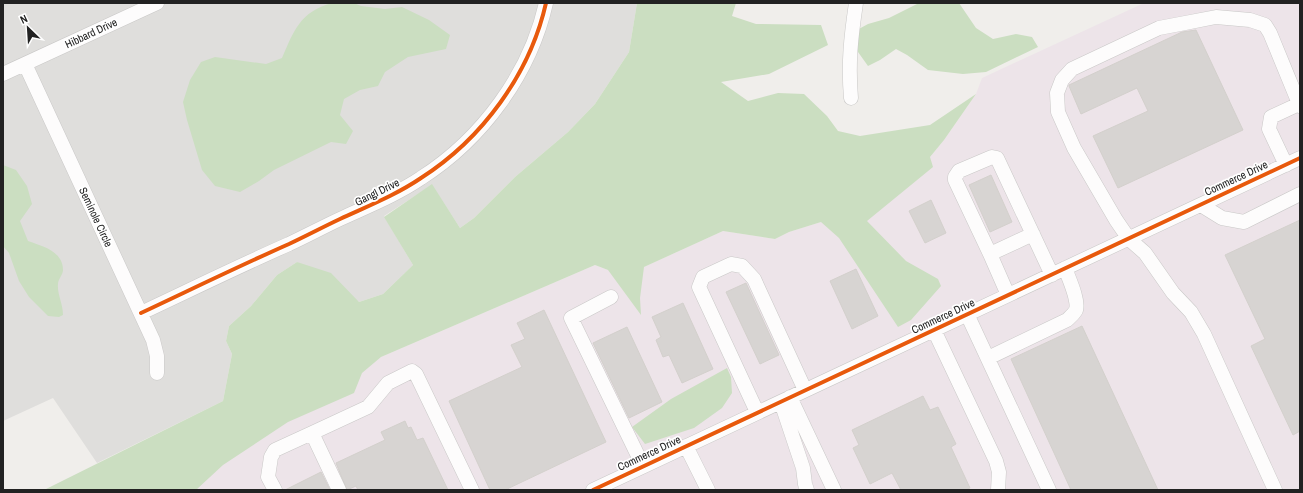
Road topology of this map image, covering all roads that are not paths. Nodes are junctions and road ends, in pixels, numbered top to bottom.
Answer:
1 (157, 3) edge
2 (546, 3) edge
3 (856, 3) edge
4 (25, 64) junction
5 (3, 74) edge
6 (851, 98) dead end
7 (1300, 105) edge
8 (1300, 158) edge
9 (1286, 165) junction
10 (1300, 194) edge
11 (1201, 205) junction
12 (1033, 234) junction
13 (1129, 239) junction
14 (990, 254) junction
15 (1065, 268) junction
16 (1052, 275) junction
17 (1008, 295) junction
18 (611, 298) dead end
19 (141, 313) junction
20 (967, 314) junction
21 (934, 330) junction
22 (988, 358) junction
23 (157, 373) dead end
24 (805, 390) junction
25 (785, 399) junction
26 (757, 412) junction
27 (312, 433) junction
28 (686, 446) junction
29 (643, 466) junction
30 (618, 485) edge
31 (275, 490) edge
32 (339, 490) edge
33 (472, 490) edge
34 (593, 490) edge
35 (708, 490) edge
36 (807, 490) edge
37 (834, 490) edge
38 (998, 490) edge
39 (1049, 490) edge
40 (1275, 490) edge

1 - 4 street, Hibbard Drive
2 - 19 street, Gangl Drive
3 - 6 street
4 - 5 street, Hibbard Drive
4 - 19 street, Seminole Circle
7 - 9 street
7 - 13 street
8 - 9 street, Commerce Drive
9 - 11 street, Commerce Drive
10 - 11 street
11 - 13 street, Commerce Drive
12 - 14 street
12 - 14 street
12 - 16 street
13 - 15 street, Commerce Drive
13 - 40 street
14 - 17 street
15 - 16 street, Commerce Drive
15 - 22 street
16 - 17 street, Commerce Drive
17 - 20 street, Commerce Drive
18 - 29 street
19 - 23 street, Seminole Circle
20 - 21 street, Commerce Drive
20 - 22 street
21 - 24 street, Commerce Drive
21 - 38 street
22 - 39 street
24 - 25 street, Commerce Drive
24 - 26 street
25 - 26 street, Commerce Drive
25 - 36 street
25 - 37 street
26 - 28 street, Commerce Drive
27 - 31 street
27 - 32 street
27 - 33 street
28 - 29 street, Commerce Drive
28 - 35 street
29 - 30 street, Commerce Drive
30 - 34 street, Commerce Drive

